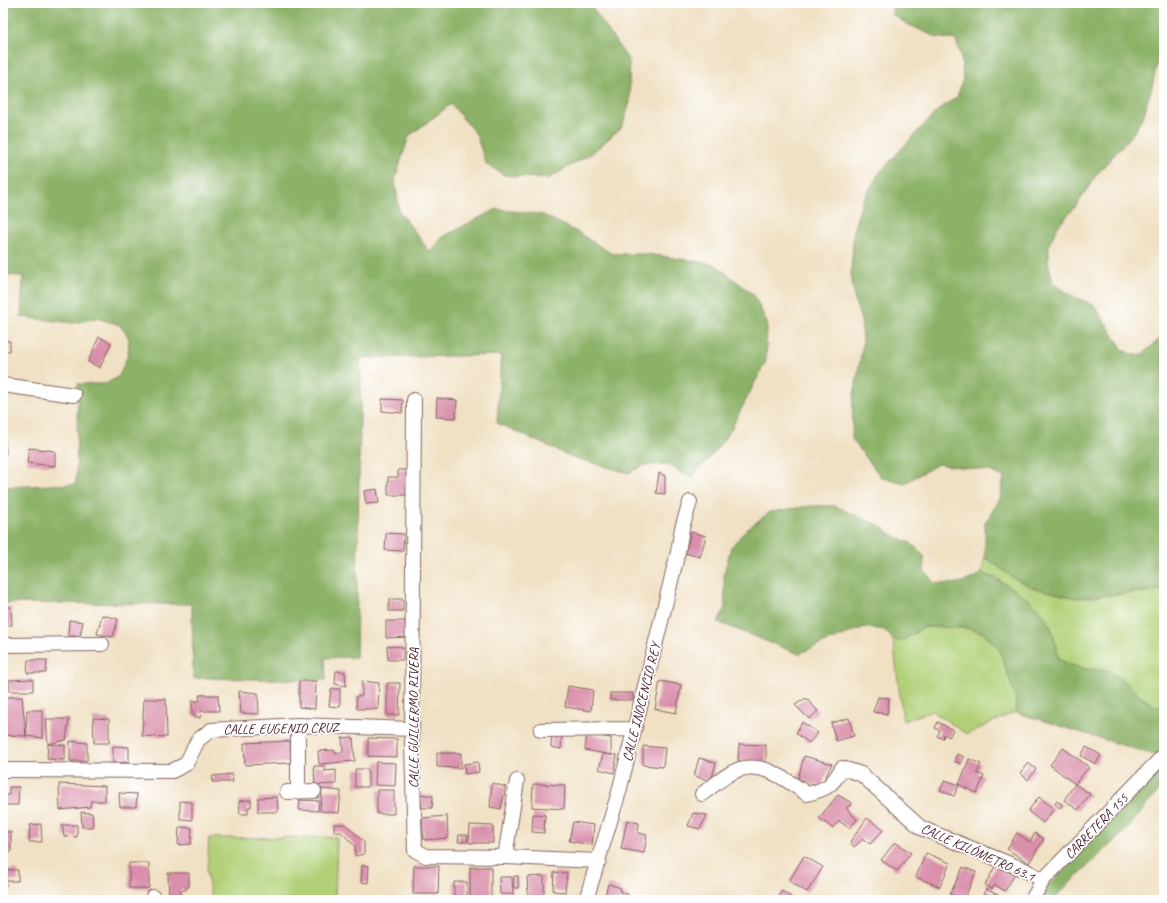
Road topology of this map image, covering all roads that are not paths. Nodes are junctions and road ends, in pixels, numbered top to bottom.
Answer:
1 (3, 386) edge
2 (74, 395) dead end
3 (414, 400) dead end
4 (690, 502) dead end
5 (102, 644) dead end
6 (3, 645) edge
7 (298, 725) junction
8 (412, 729) junction
9 (634, 729) junction
10 (541, 730) dead end
11 (1164, 755) edge
12 (3, 770) edge
13 (517, 781) dead end
14 (314, 791) dead end
15 (702, 794) dead end
16 (505, 857) junction
17 (599, 861) junction
18 (1043, 880) junction
19 (586, 900) edge
20 (1032, 900) edge

1 - 2 street
3 - 8 street, CALLE GUILLERMO RIVERA
4 - 9 street, CALLE INOCENCIO REY
5 - 6 street
7 - 8 street, CALLE EUGENIO CRUZ
7 - 12 street, CALLE EUGENIO CRUZ
7 - 14 street
8 - 16 street, CALLE GUILLERMO RIVERA
9 - 10 street
9 - 17 street, CALLE INOCENCIO REY
11 - 18 street, CARRETERA 155
13 - 16 street
15 - 18 street, CALLE KILÓMETRO 63.1
16 - 17 street, CALLE GUILLERMO RIVERA
17 - 19 street, CALLE INOCENCIO REY
18 - 20 street, CARRETERA 155

